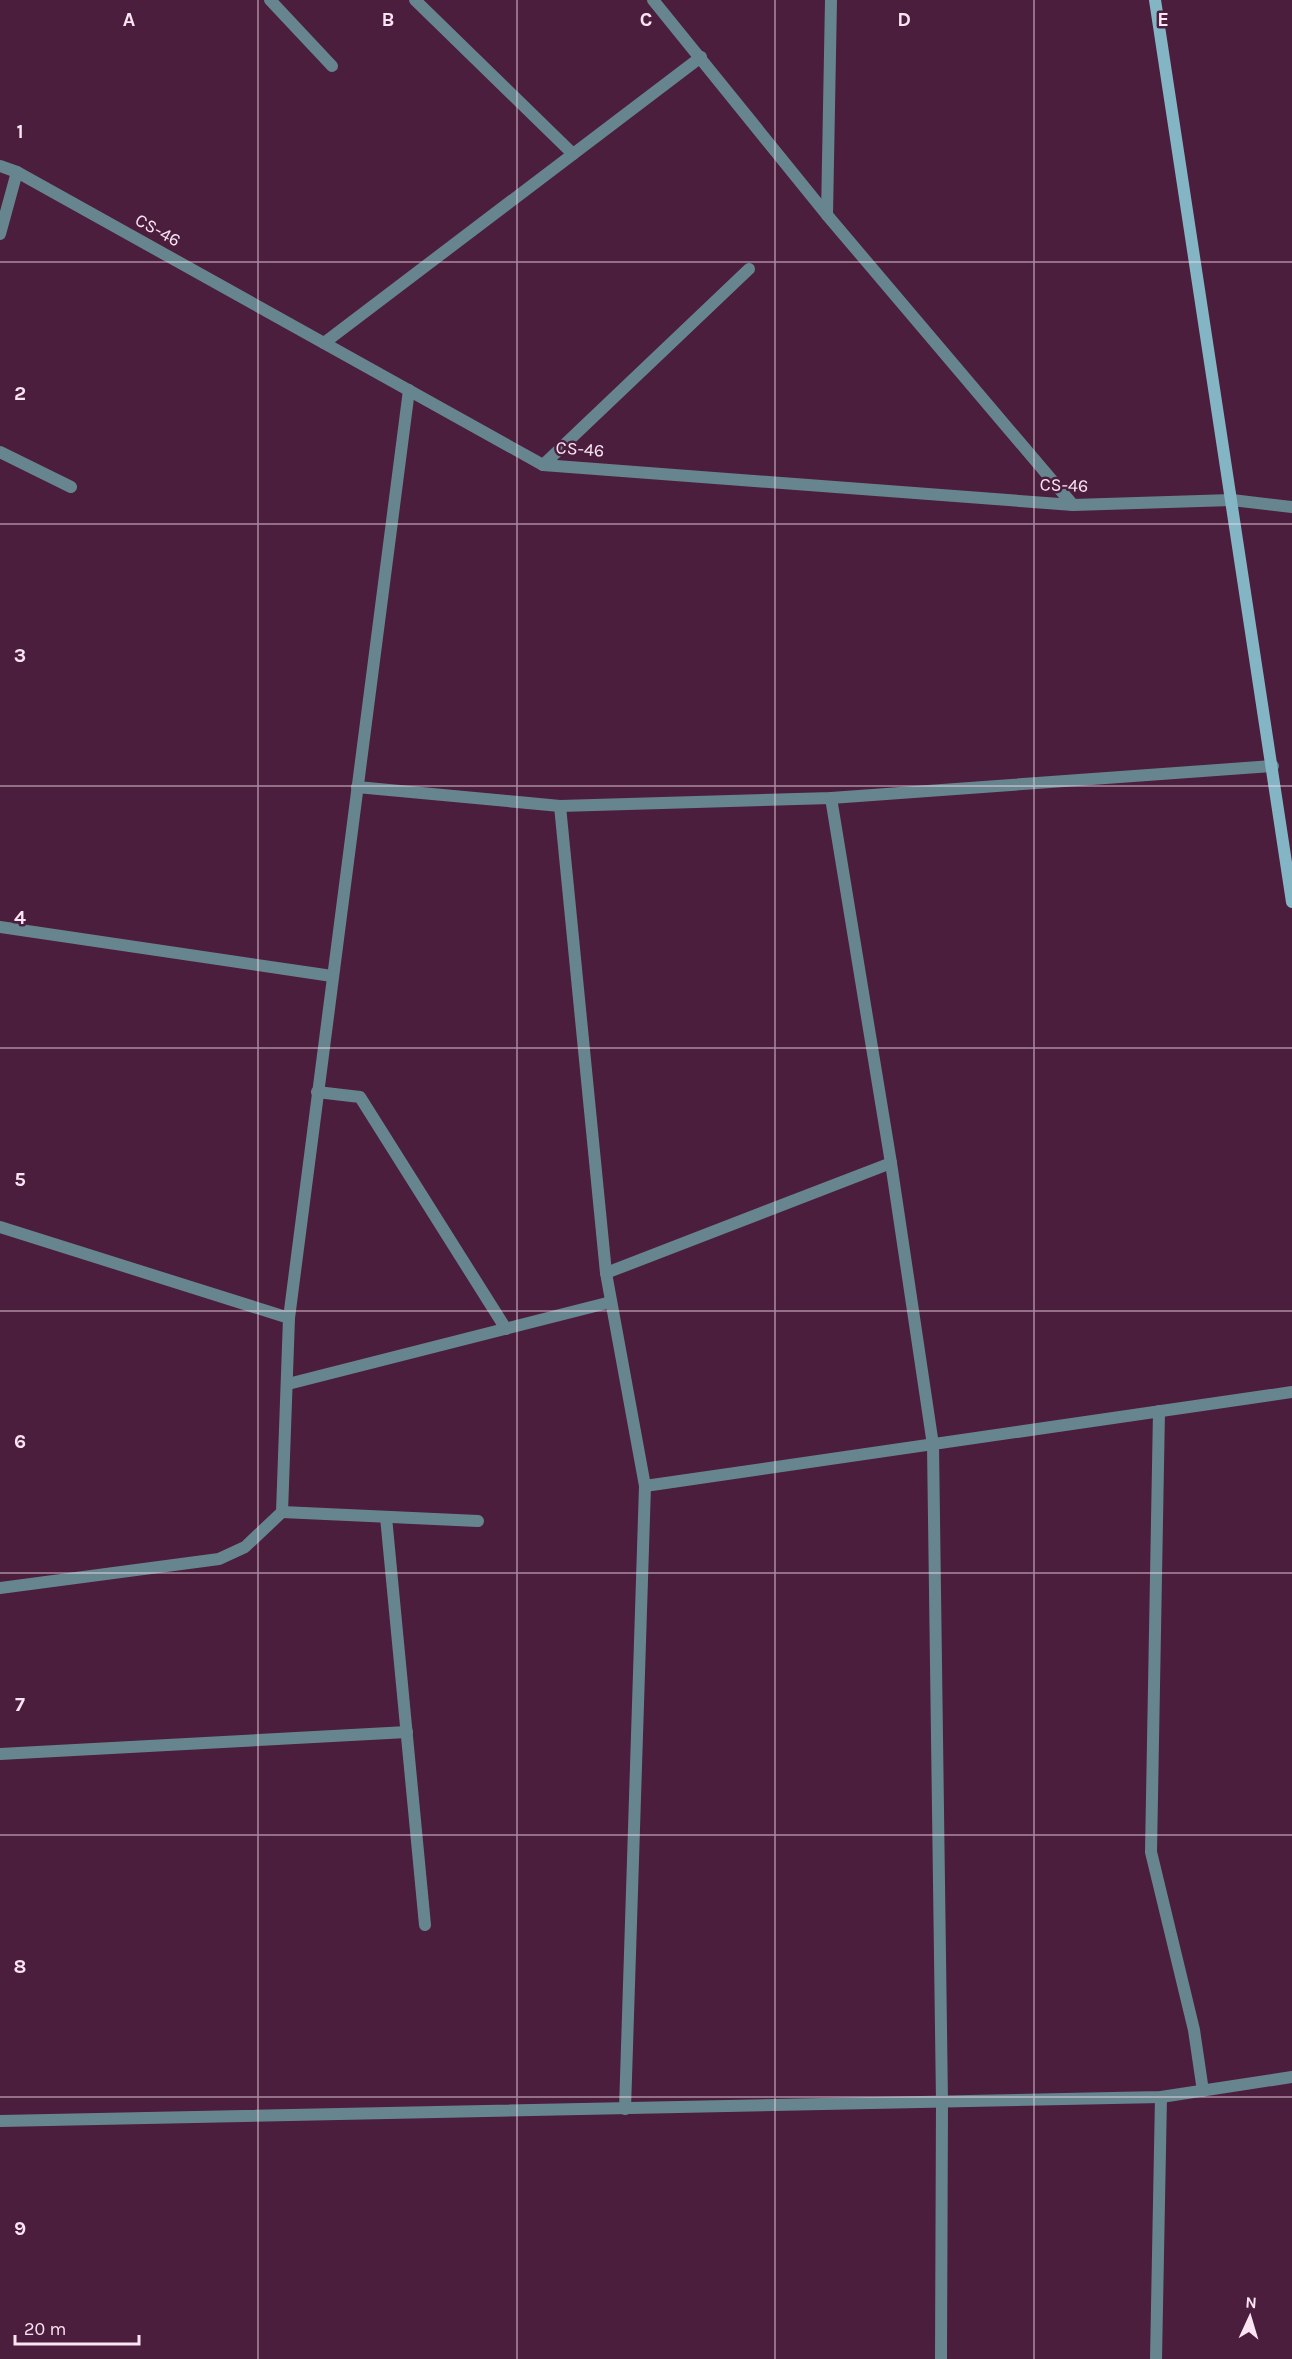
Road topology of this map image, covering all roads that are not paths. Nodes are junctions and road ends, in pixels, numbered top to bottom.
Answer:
1 (270, 0) edge
2 (415, 0) edge
3 (653, 0) edge
4 (831, 0) edge
5 (1155, 0) edge
6 (701, 57) junction
7 (332, 66) dead end
8 (573, 154) junction
9 (0, 166) edge
10 (17, 172) junction
11 (827, 215) junction
12 (0, 234) edge
13 (749, 269) dead end
14 (324, 343) junction
15 (409, 390) junction
16 (0, 452) edge
17 (543, 465) junction
18 (70, 487) dead end
19 (1232, 500) junction
20 (1073, 505) junction
21 (1292, 507) edge
22 (1273, 766) junction
23 (357, 787) junction
24 (831, 798) junction
25 (560, 806) junction
26 (1292, 902) edge
27 (0, 927) edge
28 (332, 976) junction
29 (317, 1092) junction
30 (891, 1163) junction
31 (0, 1227) edge
32 (606, 1273) junction
33 (611, 1302) junction
34 (289, 1318) junction
35 (506, 1329) junction
36 (288, 1384) junction
37 (1292, 1392) edge
38 (1159, 1411) junction
39 (933, 1445) junction
40 (645, 1486) junction
41 (282, 1512) junction
42 (386, 1517) junction
43 (478, 1521) dead end
44 (0, 1588) edge
45 (407, 1731) junction
46 (0, 1754) edge
47 (425, 1925) dead end
48 (1292, 2077) edge
49 (1203, 2091) junction
50 (1161, 2097) junction
51 (942, 2102) junction
52 (625, 2109) junction
53 (0, 2121) edge
54 (941, 2359) edge
55 (1156, 2359) edge

1 - 7 street
2 - 8 street
3 - 6 street
4 - 11 street
5 - 19 main road
6 - 8 street
6 - 11 street
8 - 14 street
9 - 10 street, CS-46
10 - 12 street
10 - 14 street, CS-46
11 - 20 street
13 - 17 street
14 - 15 street, CS-46
15 - 17 street, CS-46
15 - 23 street
16 - 18 street
17 - 20 street, CS-46
19 - 20 street, CS-46
19 - 21 street, CS-46
19 - 22 main road
22 - 24 street
22 - 26 main road
23 - 25 street
23 - 28 street
24 - 25 street
24 - 30 street
25 - 32 street
27 - 28 street
28 - 29 street
29 - 34 street
29 - 35 street
30 - 32 street
30 - 39 street
31 - 34 street
32 - 33 street
33 - 35 street
33 - 40 street
34 - 36 street
35 - 36 street
36 - 41 street
37 - 38 street
38 - 39 street
38 - 49 street
39 - 40 street
39 - 51 street
40 - 52 street
41 - 42 street
41 - 44 street
42 - 43 street
42 - 45 street
45 - 46 street
45 - 47 street
48 - 49 street
49 - 50 street
50 - 51 street
50 - 55 street
51 - 52 street
51 - 54 street
52 - 53 street

